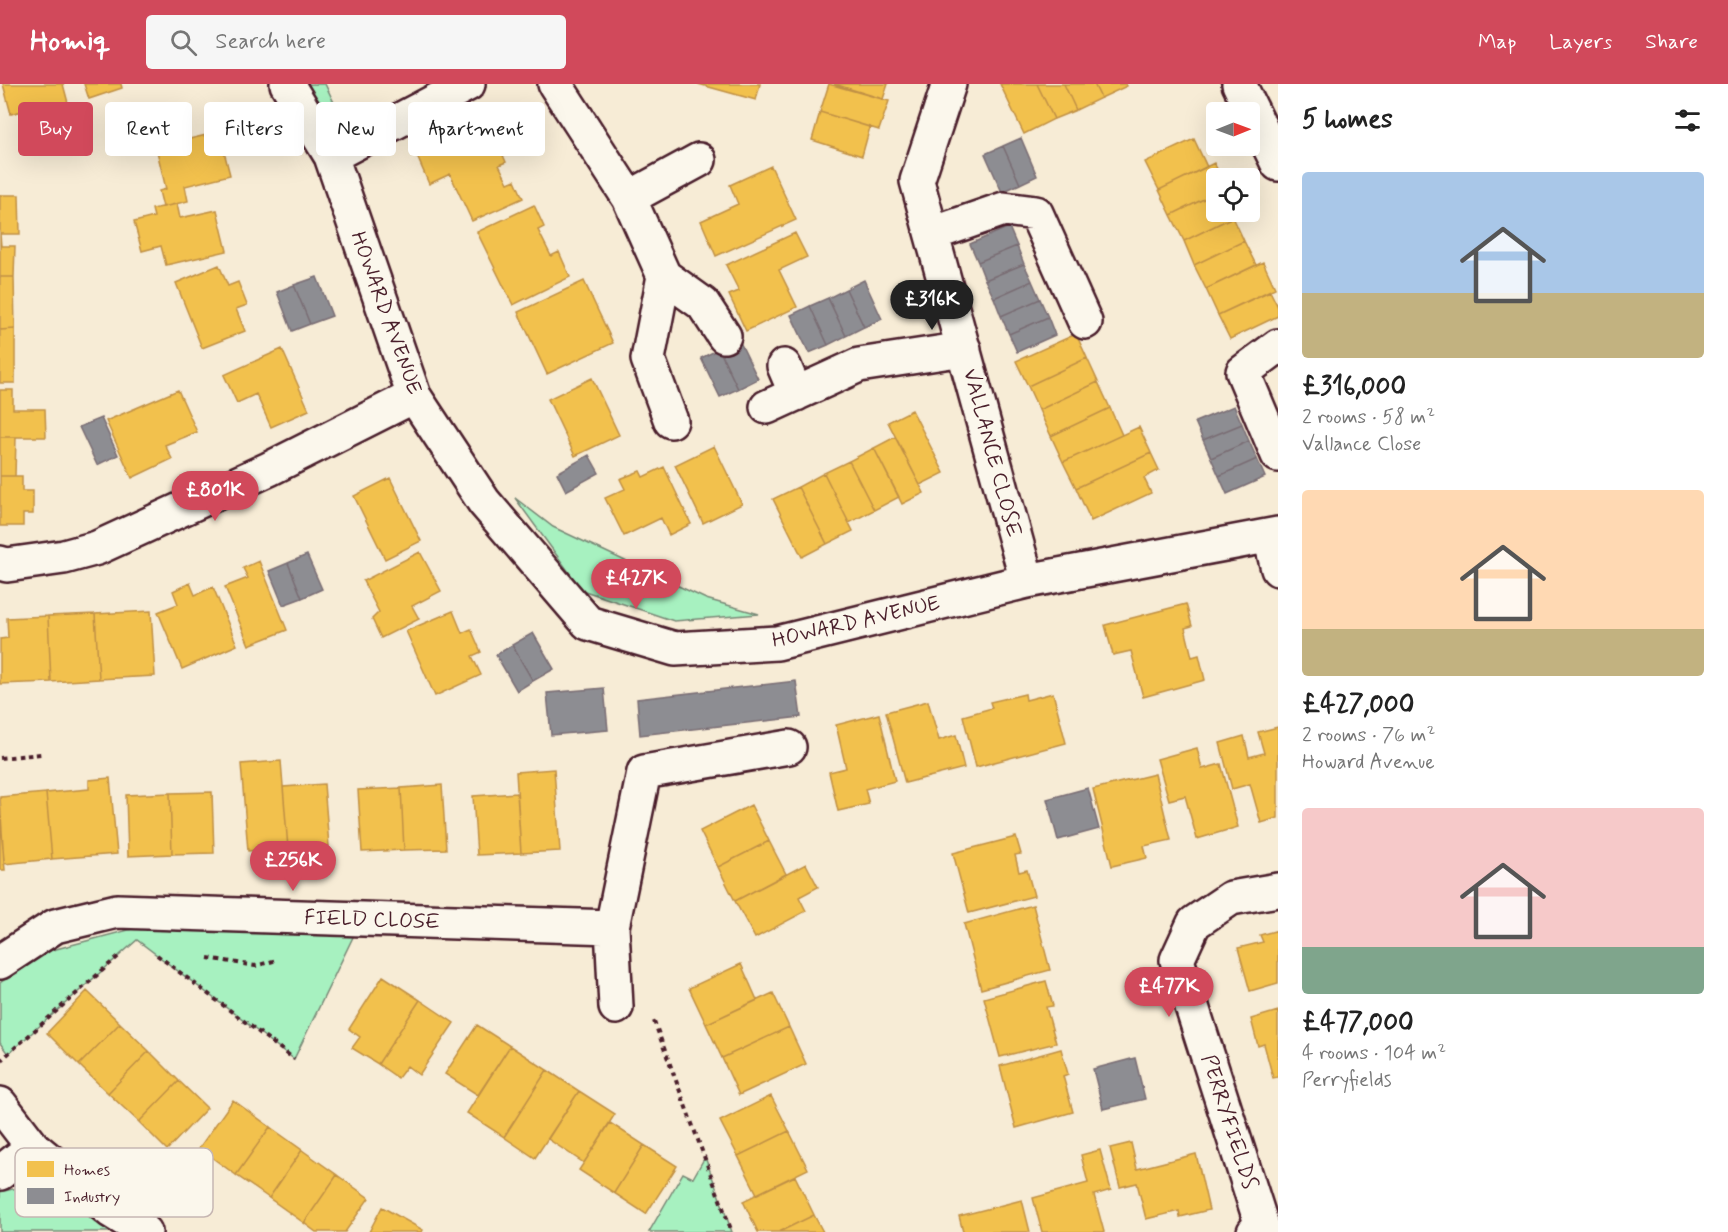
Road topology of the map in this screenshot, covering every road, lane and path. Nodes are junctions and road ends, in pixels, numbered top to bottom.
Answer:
1 (287, 84) edge
2 (468, 84) edge
3 (555, 84) edge
4 (949, 84) edge
5 (1239, 84) edge
6 (396, 122) edge
7 (316, 131) edge
8 (331, 156) edge
9 (699, 160) dead end
10 (1278, 165) edge
11 (629, 198) junction
12 (932, 234) junction
13 (664, 276) junction
14 (1085, 322) dead end
15 (724, 336) dead end
16 (1278, 346) edge
17 (964, 349) junction
18 (782, 389) dead end
19 (414, 396) junction
20 (672, 421) dead end
21 (1278, 455) edge
22 (1274, 536) edge
23 (0, 563) edge
24 (1278, 569) edge
25 (1027, 581) junction
26 (789, 747) dead end
27 (41, 754) dead end
28 (0, 758) edge
29 (1278, 890) edge
30 (612, 927) junction
31 (128, 948) dead end
32 (155, 954) dead end
33 (0, 962) edge
34 (616, 1006) joint
35 (294, 1059) dead end
36 (0, 1061) edge
37 (0, 1104) edge
38 (33, 1147) edge
39 (15, 1161) edge
40 (0, 1173) edge
41 (121, 1217) edge
42 (1258, 1231) edge
43 (145, 1232) edge
44 (732, 1232) edge

1 - 7 street, HOWARD AVENUE
2 - 6 street
3 - 11 street
4 - 12 street, VALLANCE CLOSE
5 - 10 street
8 - 19 street, HOWARD AVENUE
9 - 11 street
11 - 13 street
12 - 14 street
12 - 17 street, VALLANCE CLOSE
13 - 15 street
13 - 20 street
16 - 21 street
17 - 18 street
17 - 25 street, VALLANCE CLOSE
19 - 23 street
19 - 25 street, HOWARD AVENUE
22 - 24 street
22 - 25 street, HOWARD AVENUE
26 - 30 street
27 - 28 path
29 - 42 street, PERRYFIELDS
30 - 33 street, FIELD CLOSE
30 - 34 street
31 - 36 path
32 - 35 path
34 - 44 path
37 - 38 street
39 - 40 street
41 - 43 street

